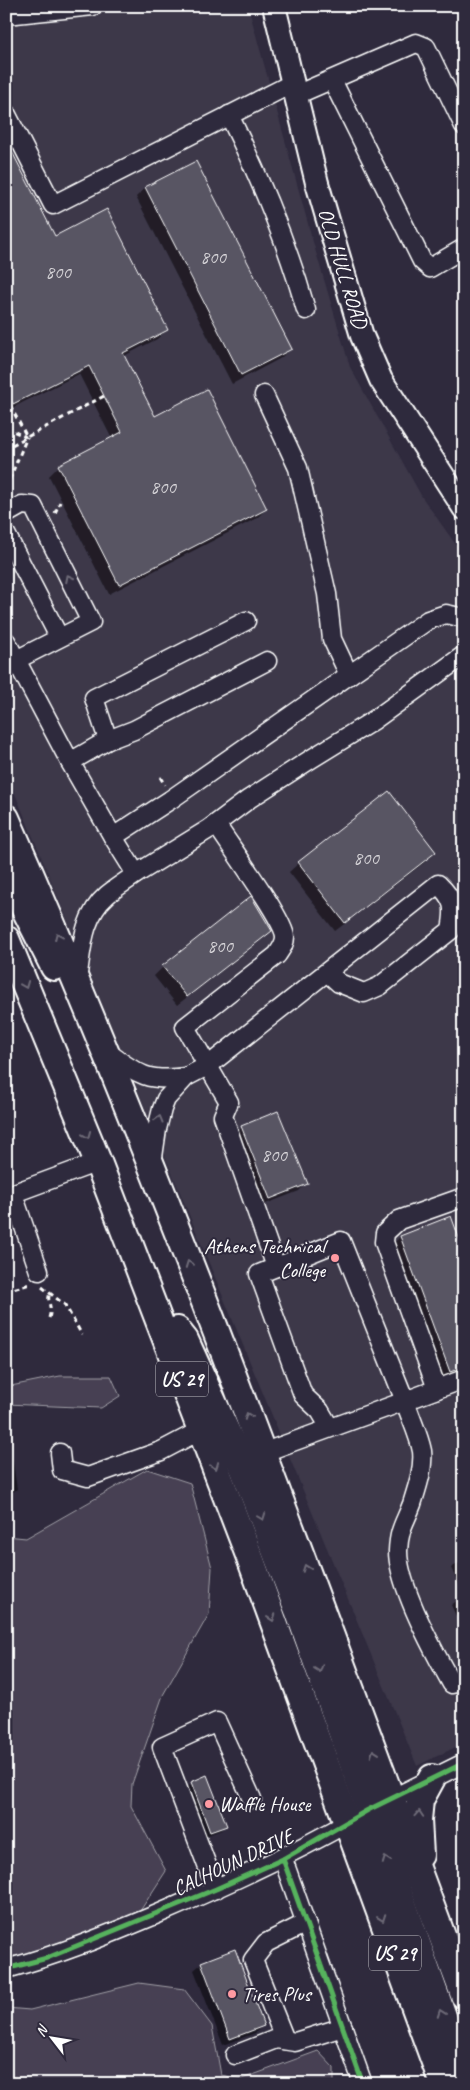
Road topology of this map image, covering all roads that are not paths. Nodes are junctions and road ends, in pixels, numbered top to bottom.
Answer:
1 (93, 6) edge
2 (274, 6) edge
3 (6, 16) edge
4 (332, 80) junction
5 (294, 89) junction
6 (6, 113) edge
7 (229, 115) junction
8 (464, 126) edge
9 (464, 248) edge
10 (306, 310) dead end
11 (264, 395) dead end
12 (464, 508) edge
13 (6, 514) edge
14 (6, 534) edge
15 (464, 618) edge
16 (246, 621) dead end
17 (59, 637) junction
18 (6, 641) edge
19 (464, 655) edge
20 (16, 660) junction
21 (267, 661) dead end
22 (349, 675) junction
23 (108, 740) junction
24 (70, 762) junction
25 (6, 818) edge
26 (216, 824) junction
27 (113, 837) junction
28 (6, 872) edge
29 (136, 874) junction
30 (6, 940) edge
31 (327, 972) junction
32 (77, 980) junction
33 (90, 1012) junction
34 (106, 1051) junction
35 (209, 1065) junction
36 (186, 1077) junction
37 (98, 1162) junction
38 (152, 1167) junction
39 (9, 1195) edge
40 (464, 1197) edge
41 (276, 1267) junction
42 (40, 1272) dead end
43 (146, 1287) junction
44 (464, 1379) edge
45 (437, 1389) junction
46 (405, 1401) junction
47 (330, 1428) junction
48 (201, 1430) junction
49 (60, 1453) dead end
50 (262, 1453) junction
51 (464, 1679) edge
52 (464, 1763) edge
53 (432, 1778) junction
54 (252, 1799) dead end
55 (369, 1811) junction
56 (283, 1859) junction
57 (421, 1880) junction
58 (216, 1889) junction
59 (306, 1923) junction
60 (6, 1969) edge
61 (464, 1995) edge
62 (343, 2028) junction
63 (285, 2040) junction
64 (235, 2055) dead end
65 (464, 2075) edge
66 (363, 2084) edge
67 (443, 2084) edge

1 - 3 street
2 - 5 main road, OLD HULL ROAD
4 - 5 street
4 - 8 street
4 - 9 street
5 - 7 street
5 - 12 main road, OLD HULL ROAD
6 - 7 street
7 - 10 street
11 - 22 street
17 -> 13 street
14 - 17 street
15 - 22 street
16 - 23 street
17 - 20 street
18 - 20 street
19 - 26 street
20 - 24 street
21 - 23 street
22 - 27 street
23 - 24 street
24 - 27 street
32 -> 25 highway, US 29
26 - 29 street
26 - 35 street
27 - 29 street
28 - 33 highway
29 - 32 street
30 -> 37 highway, US 29
31 - 31 street
31 - 35 street
32 - 33 highway, US 29
33 - 34 highway, US 29
34 - 36 street
34 - 38 highway, US 29
35 - 36 street
35 - 41 street
38 -> 36 street
37 - 39 street
37 - 43 highway, US 29
50 -> 38 highway, US 29
39 - 42 street
40 - 45 street
41 - 46 street
41 - 47 street
43 - 48 highway, US 29
43 -> 55 highway
44 - 45 street
45 - 46 street
46 - 47 street
46 - 51 street
47 - 50 street
48 - 49 street
48 -> 55 highway, US 29
55 -> 50 highway, US 29
52 - 53 street, CALHOUN DRIVE
53 - 55 street, CALHOUN DRIVE
57 -> 53 highway
54 - 58 street
55 - 56 street, CALHOUN DRIVE
55 - 57 highway, US 29
65 -> 55 highway
55 -> 67 highway, US 29
56 - 58 street, CALHOUN DRIVE
56 - 59 street
57 - 61 highway, US 29
58 - 60 street, CALHOUN DRIVE
59 - 62 street
59 - 63 street
62 - 63 street
62 - 66 street
63 - 64 street

